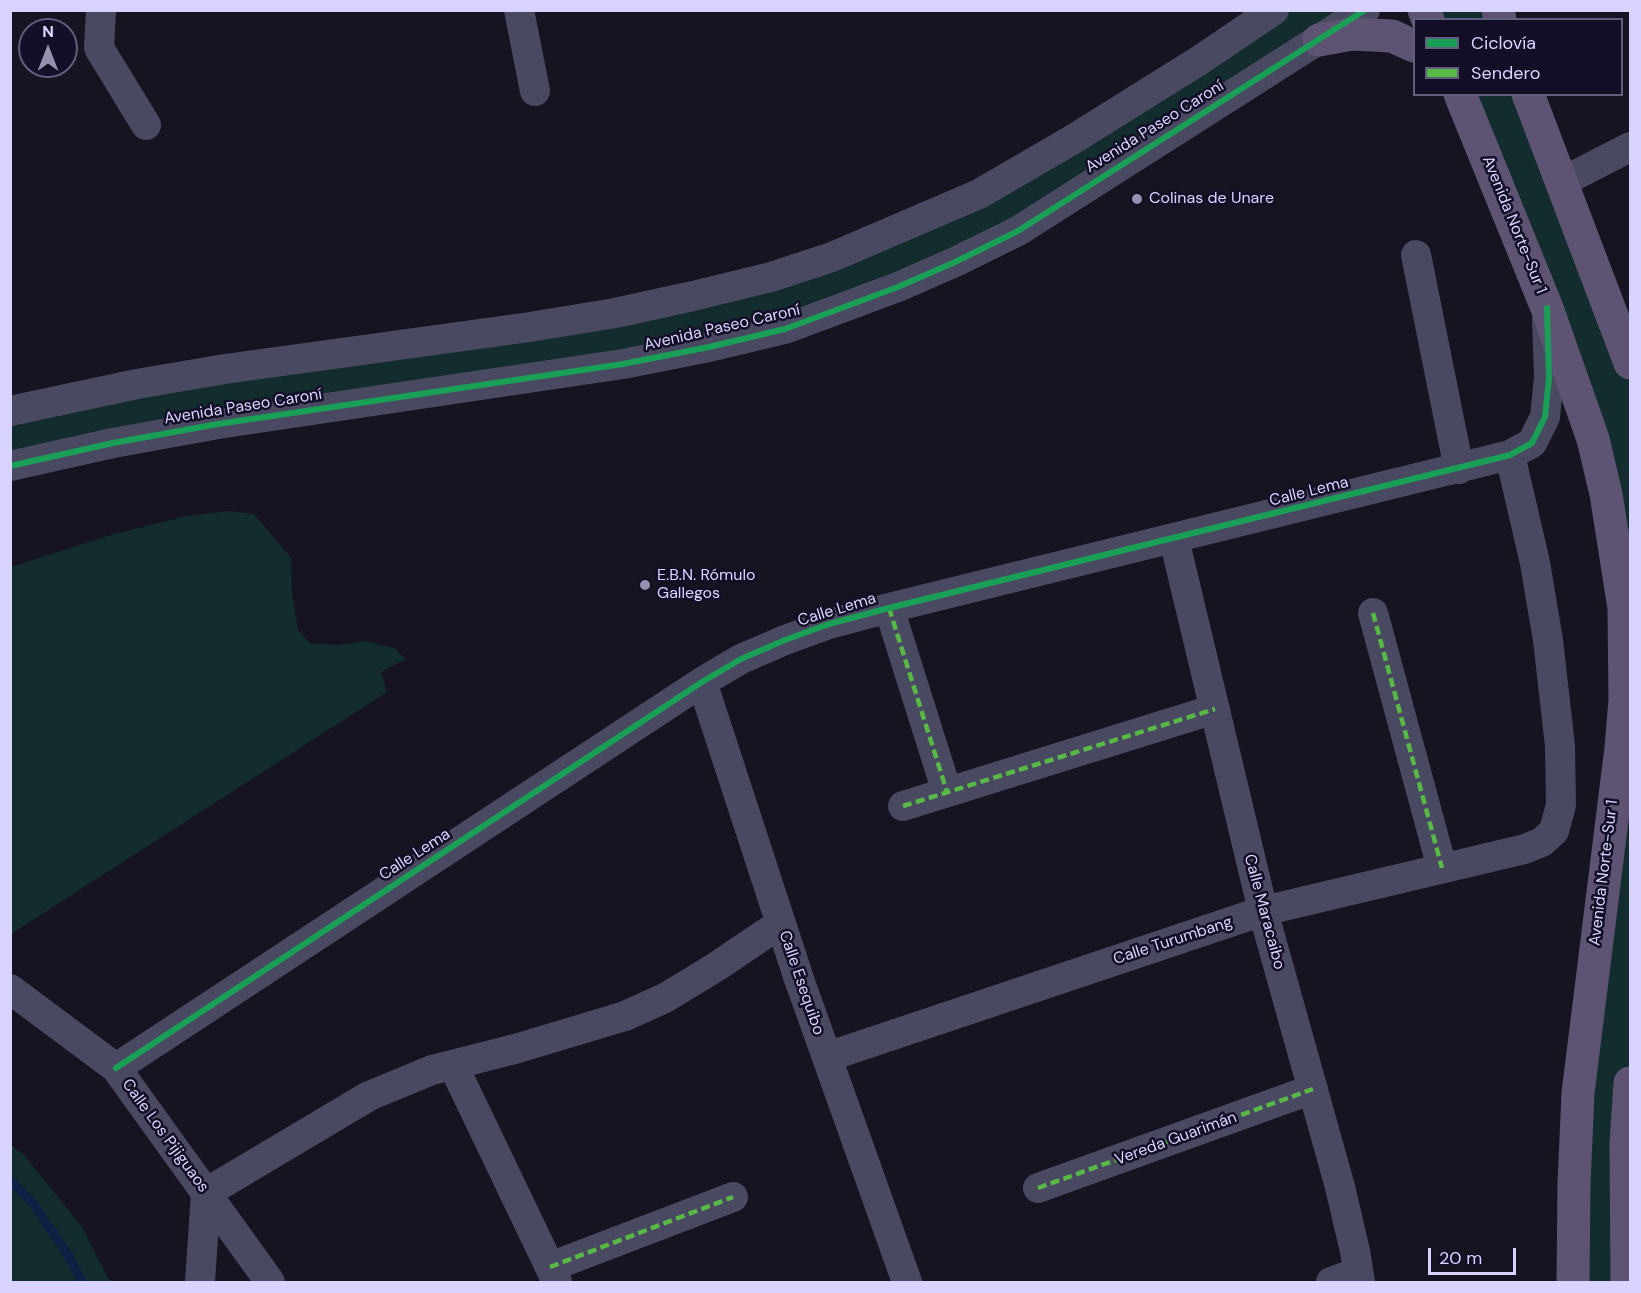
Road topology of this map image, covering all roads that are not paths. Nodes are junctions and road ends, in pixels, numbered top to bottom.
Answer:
1 (101, 10) edge
2 (519, 10) edge
3 (1274, 10) edge
4 (1365, 10) edge
5 (1319, 40) junction
6 (1413, 46) edge
7 (535, 92) dead end
8 (1461, 96) edge
9 (1529, 96) edge
10 (146, 126) dead end
11 (1630, 147) edge
12 (1562, 182) junction
13 (1416, 255) dead end
14 (1547, 308) junction
15 (1630, 363) edge
16 (10, 411) edge
17 (1510, 455) junction
18 (10, 466) edge
19 (1459, 469) junction
20 (1174, 539) junction
21 (889, 608) junction
22 (1373, 613) dead end
23 (702, 682) junction
24 (1215, 709) junction
25 (947, 792) junction
26 (903, 806) dead end
27 (1442, 868) junction
28 (1263, 911) junction
29 (781, 923) junction
30 (10, 989) edge
31 (827, 1057) junction
32 (453, 1065) junction
33 (116, 1068) junction
34 (1313, 1089) junction
35 (1630, 1091) edge
36 (1038, 1188) dead end
37 (206, 1193) junction
38 (733, 1197) dead end
39 (554, 1275) edge
40 (1350, 1279) edge
41 (200, 1282) edge
42 (270, 1282) edge
43 (907, 1282) edge
44 (1574, 1282) edge
45 (1627, 1282) edge

1 - 10 street
2 - 7 street
3 - 16 street, Avenida Paseo Caroní
4 - 5 street, Avenida Paseo Caroní
5 - 6 main road
5 - 18 street, Avenida Paseo Caroní
8 - 14 main road, Avenida Norte-Sur 1
9 - 12 main road
11 - 12 street
12 - 15 main road
13 - 19 street
14 - 17 street, Calle Lema
14 - 44 main road, Avenida Norte-Sur 1
17 - 19 street, Calle Lema
17 - 27 street, Calle Turumbang
19 - 20 street, Calle Lema
20 - 21 street, Calle Lema
20 - 24 street, Calle Maracaibo
21 - 23 street, Calle Lema
21 - 25 street
22 - 27 street
23 - 29 street, Calle Esequibo
23 - 33 street, Calle Lema
24 - 25 street
24 - 28 street, Calle Maracaibo
25 - 26 street
27 - 28 street, Calle Turumbang
28 - 31 street, Calle Turumbang
28 - 34 street, Calle Maracaibo
29 - 31 street, Calle Esequibo
29 - 32 street
30 - 33 street, Calle Los Pijiguaos
31 - 43 street, Calle Esequibo
32 - 37 street
32 - 39 street
33 - 37 street, Calle Los Pijiguaos
34 - 36 street, Vereda Guarimán
34 - 40 street, Calle Maracaibo
35 - 45 main road
37 - 41 street
37 - 42 street, Calle Los Pijiguaos
38 - 39 street

